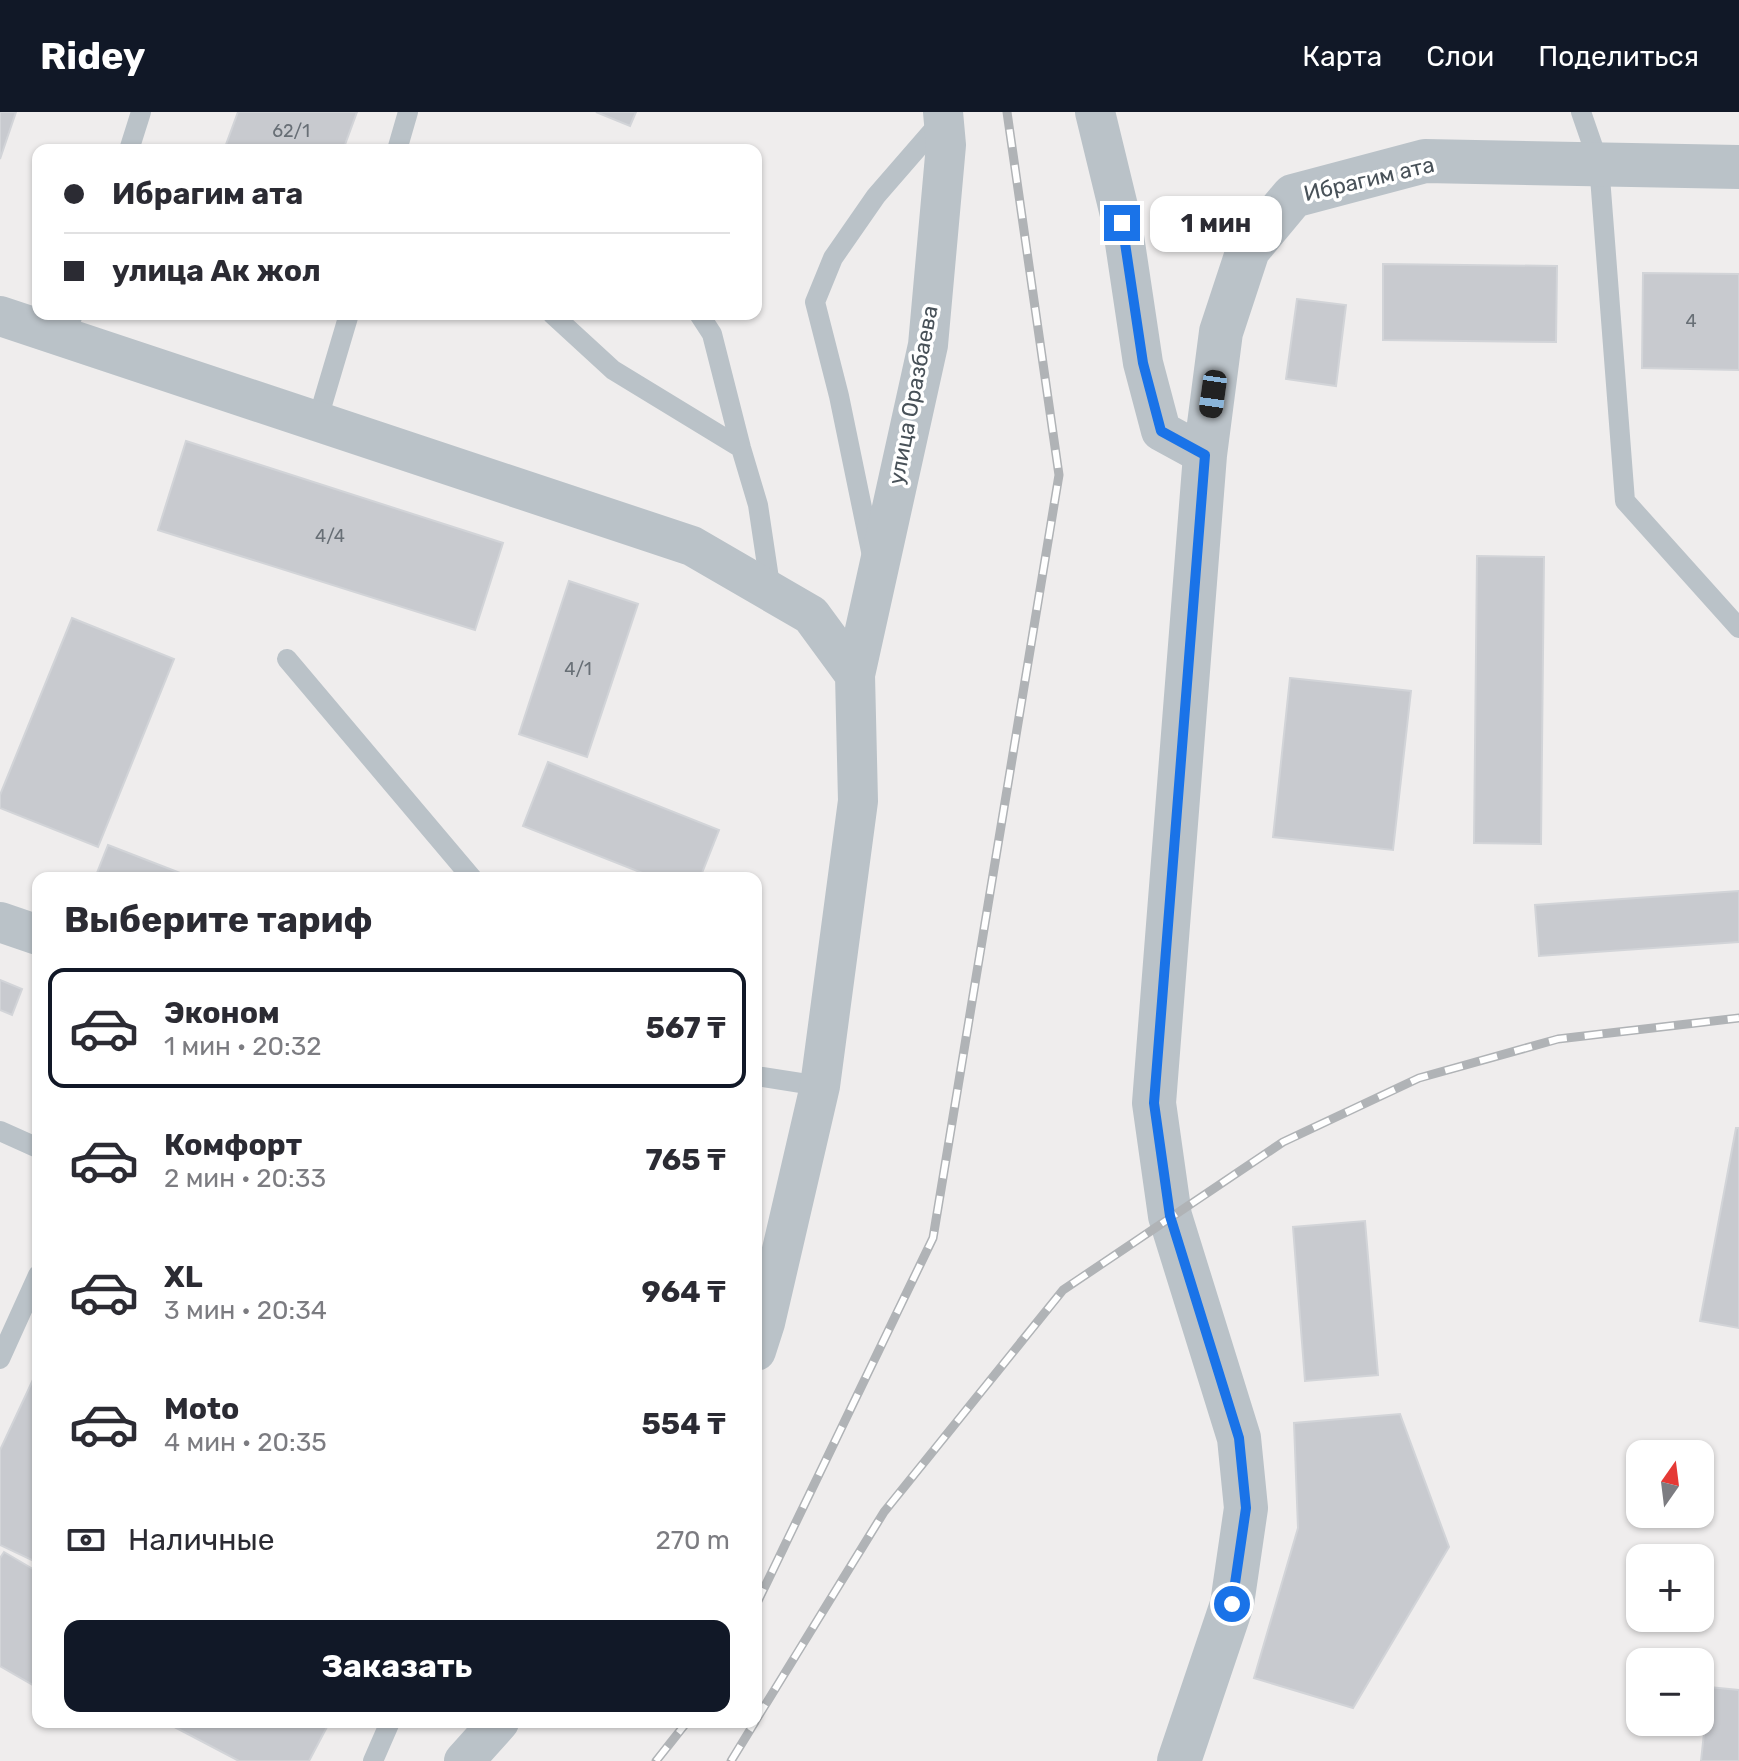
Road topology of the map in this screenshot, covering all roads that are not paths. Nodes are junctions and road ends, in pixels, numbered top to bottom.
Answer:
1 (141, 112) edge
2 (408, 112) edge
3 (1095, 112) edge
4 (1581, 112) edge
5 (943, 115) edge
6 (131, 144) edge
7 (399, 144) edge
8 (1599, 164) junction
9 (1739, 167) edge
10 (0, 316) edge
11 (347, 320) edge
12 (559, 320) edge
13 (703, 320) edge
14 (69, 326) edge
15 (317, 422) junction
16 (741, 448) junction
17 (1205, 455) junction
18 (876, 579) junction
19 (771, 592) junction
20 (1739, 628) edge
21 (287, 659) dead end
22 (855, 675) junction
23 (467, 872) edge
24 (0, 922) edge
25 (32, 933) edge
26 (762, 1077) edge
27 (820, 1086) junction
28 (0, 1131) edge
29 (32, 1145) edge
30 (32, 1288) edge
31 (762, 1318) edge
32 (0, 1359) edge
33 (387, 1728) edge
34 (494, 1728) edge
35 (1176, 1755) edge
36 (373, 1761) edge
37 (464, 1761) edge

1 - 6 lane
2 - 7 lane
3 - 17 street
4 - 8 lane
5 - 18 street, улица Оразбаева
5 - 18 lane
8 - 9 street, Ибрагим ата
8 - 17 street, Ибрагим ата
8 - 20 lane
10 - 14 street
11 - 15 lane
12 - 16 lane
13 - 16 lane
14 - 15 street
15 - 19 street
16 - 19 lane
17 - 35 street, Ибрагим ата
18 - 22 street, улица Оразбаева
19 - 22 street
21 - 23 lane
22 - 27 street, улица Оразбаева
24 - 25 street
26 - 27 lane
27 - 31 street, улица Оразбаева
28 - 29 lane
30 - 32 lane
33 - 36 lane
34 - 37 street

